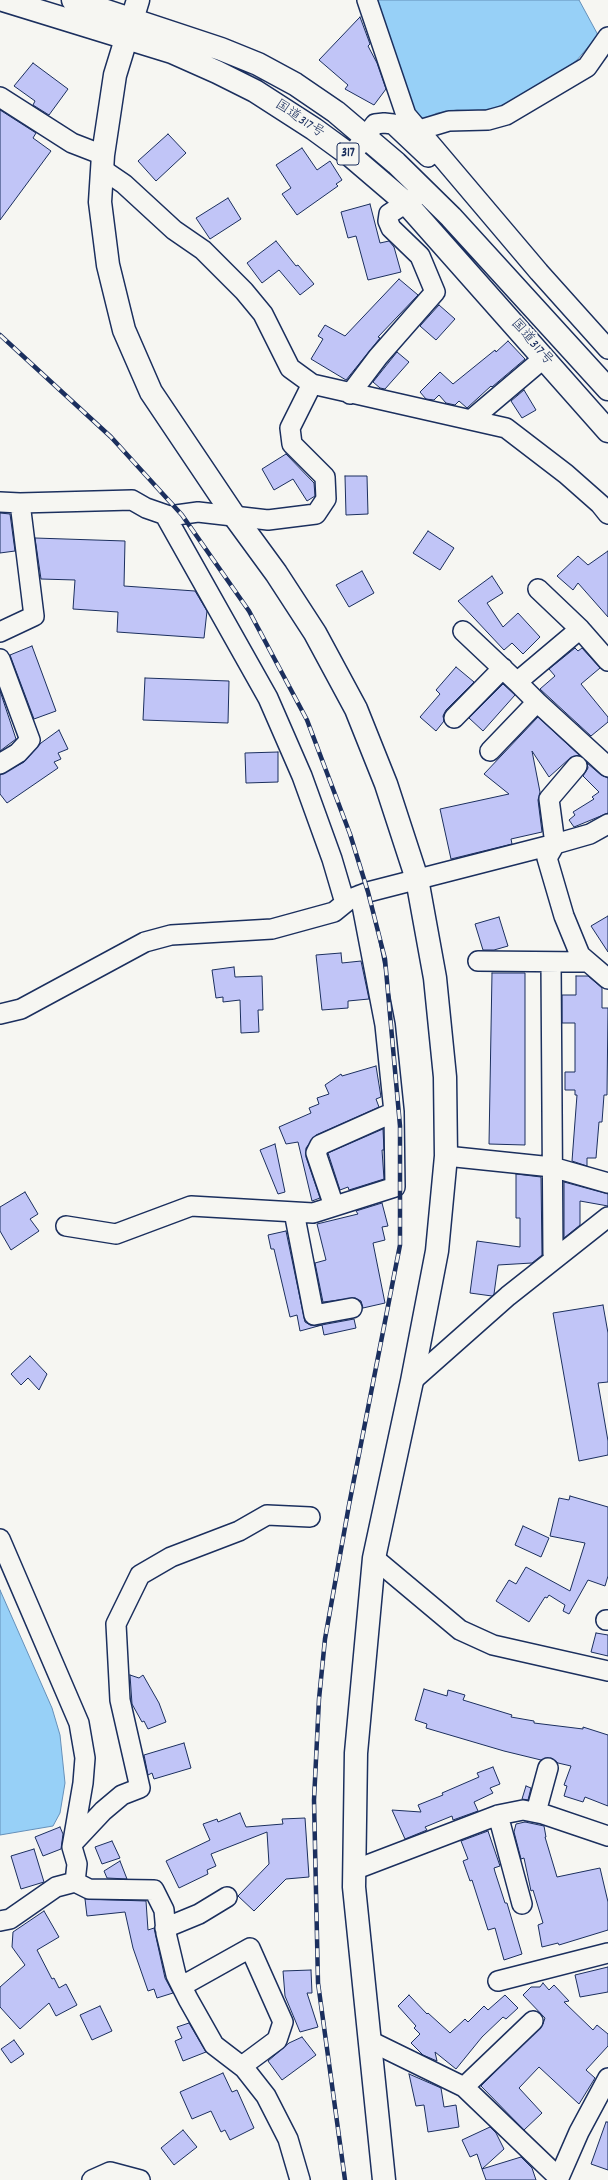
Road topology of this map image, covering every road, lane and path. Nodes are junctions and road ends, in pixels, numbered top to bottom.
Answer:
1 (3, 0) edge
2 (73, 0) edge
3 (367, 0) edge
4 (131, 19) edge
5 (608, 37) edge
6 (0, 98) edge
7 (419, 130) junction
8 (367, 137) junction
9 (351, 156) junction
10 (103, 162) junction
11 (424, 190) junction
12 (475, 197) junction
13 (406, 203) junction
14 (608, 349) edge
15 (544, 358) junction
16 (312, 384) junction
17 (608, 389) edge
18 (350, 394) junction
19 (472, 420) junction
20 (608, 431) edge
21 (0, 502) edge
22 (20, 504) junction
23 (608, 514) edge
24 (165, 515) junction
25 (235, 517) junction
26 (538, 589) dead end
27 (580, 629) junction
28 (463, 631) dead end
29 (0, 632) edge
30 (0, 659) edge
31 (608, 661) edge
32 (502, 668) junction
33 (517, 682) junction
34 (537, 702) junction
35 (454, 718) dead end
36 (490, 751) dead end
37 (0, 764) edge
38 (577, 766) dead end
39 (608, 767) edge
40 (608, 824) edge
41 (555, 844) junction
42 (417, 879) junction
43 (353, 899) junction
44 (478, 960) dead end
45 (551, 962) junction
46 (588, 962) junction
47 (608, 979) edge
48 (0, 1014) edge
49 (394, 1112) junction
50 (446, 1156) junction
51 (552, 1167) junction
52 (608, 1183) edge
53 (334, 1206) junction
54 (294, 1212) junction
55 (608, 1217) edge
56 (66, 1226) dead end
57 (553, 1254) dead end
58 (352, 1308) dead end
59 (412, 1381) junction
60 (310, 1517) dead end
61 (0, 1539) edge
62 (374, 1558) junction
63 (608, 1671) edge
64 (548, 1768) dead end
65 (536, 1812) junction
66 (498, 1815) junction
67 (608, 1836) edge
68 (73, 1843) junction
69 (354, 1870) junction
70 (75, 1882) junction
71 (227, 1897) dead end
72 (522, 1904) dead end
73 (0, 1921) edge
74 (165, 1928) junction
75 (608, 1953) edge
76 (498, 1981) dead end
77 (182, 1986) junction
78 (533, 2022) dead end
79 (370, 2042) junction
80 (242, 2066) junction
81 (608, 2078) edge
82 (464, 2087) junction
83 (558, 2179) edge
84 (92, 2180) edge
85 (140, 2180) edge
86 (300, 2180) edge
87 (384, 2180) edge

1 - 4 main road, 国道317号 / 317
2 - 4 main road, 国道317号 / 317
3 - 7 street
4 - 8 main road, 国道317号 / 317
4 - 9 main road, 国道317号 / 317
4 - 10 main road
5 - 7 street
6 - 10 street
7 - 12 street
8 - 9 street
8 - 11 main road, 国道317号 / 317
8 - 12 street
9 - 13 main road, 国道317号 / 317
10 - 16 street
10 - 25 main road
11 - 13 street
11 - 17 main road, 国道317号 / 317
12 - 14 street
13 - 15 main road, 国道317号 / 317
13 - 18 street
15 - 19 street
15 - 20 main road, 国道317号 / 317
16 - 18 street
16 - 25 street
18 - 19 street
19 - 23 street
21 - 22 street
22 - 24 street
22 - 29 street
24 - 25 street
24 - 43 street
25 - 42 main road
26 - 27 street
27 - 31 street
27 - 33 street
28 - 32 street
30 - 37 street
32 - 33 street
32 - 35 street
33 - 34 street
34 - 36 street
34 - 39 street
38 - 41 street
40 - 41 street
41 - 42 street
41 - 46 street
42 - 43 street
42 - 50 main road
43 - 48 street
43 - 49 street
44 - 45 street
45 - 46 street
45 - 51 street
46 - 47 street
49 - 53 street
49 - 53 street
50 - 51 street
50 - 59 main road
51 - 52 street
51 - 57 street
53 - 54 street
54 - 56 street
54 - 58 street
55 - 59 street
59 - 62 main road
60 - 68 street
61 - 68 street
62 - 63 street
62 - 69 main road
64 - 65 street
65 - 66 street
65 - 67 street
66 - 69 street
66 - 72 street
68 - 70 street
69 - 79 main road
70 - 73 street
70 - 74 street
71 - 74 street
74 - 77 street
75 - 76 street
77 - 80 street
77 - 80 street
78 - 82 street
79 - 82 street
79 - 87 main road
80 - 86 street
81 - 83 street
82 - 83 street
84 - 85 street

